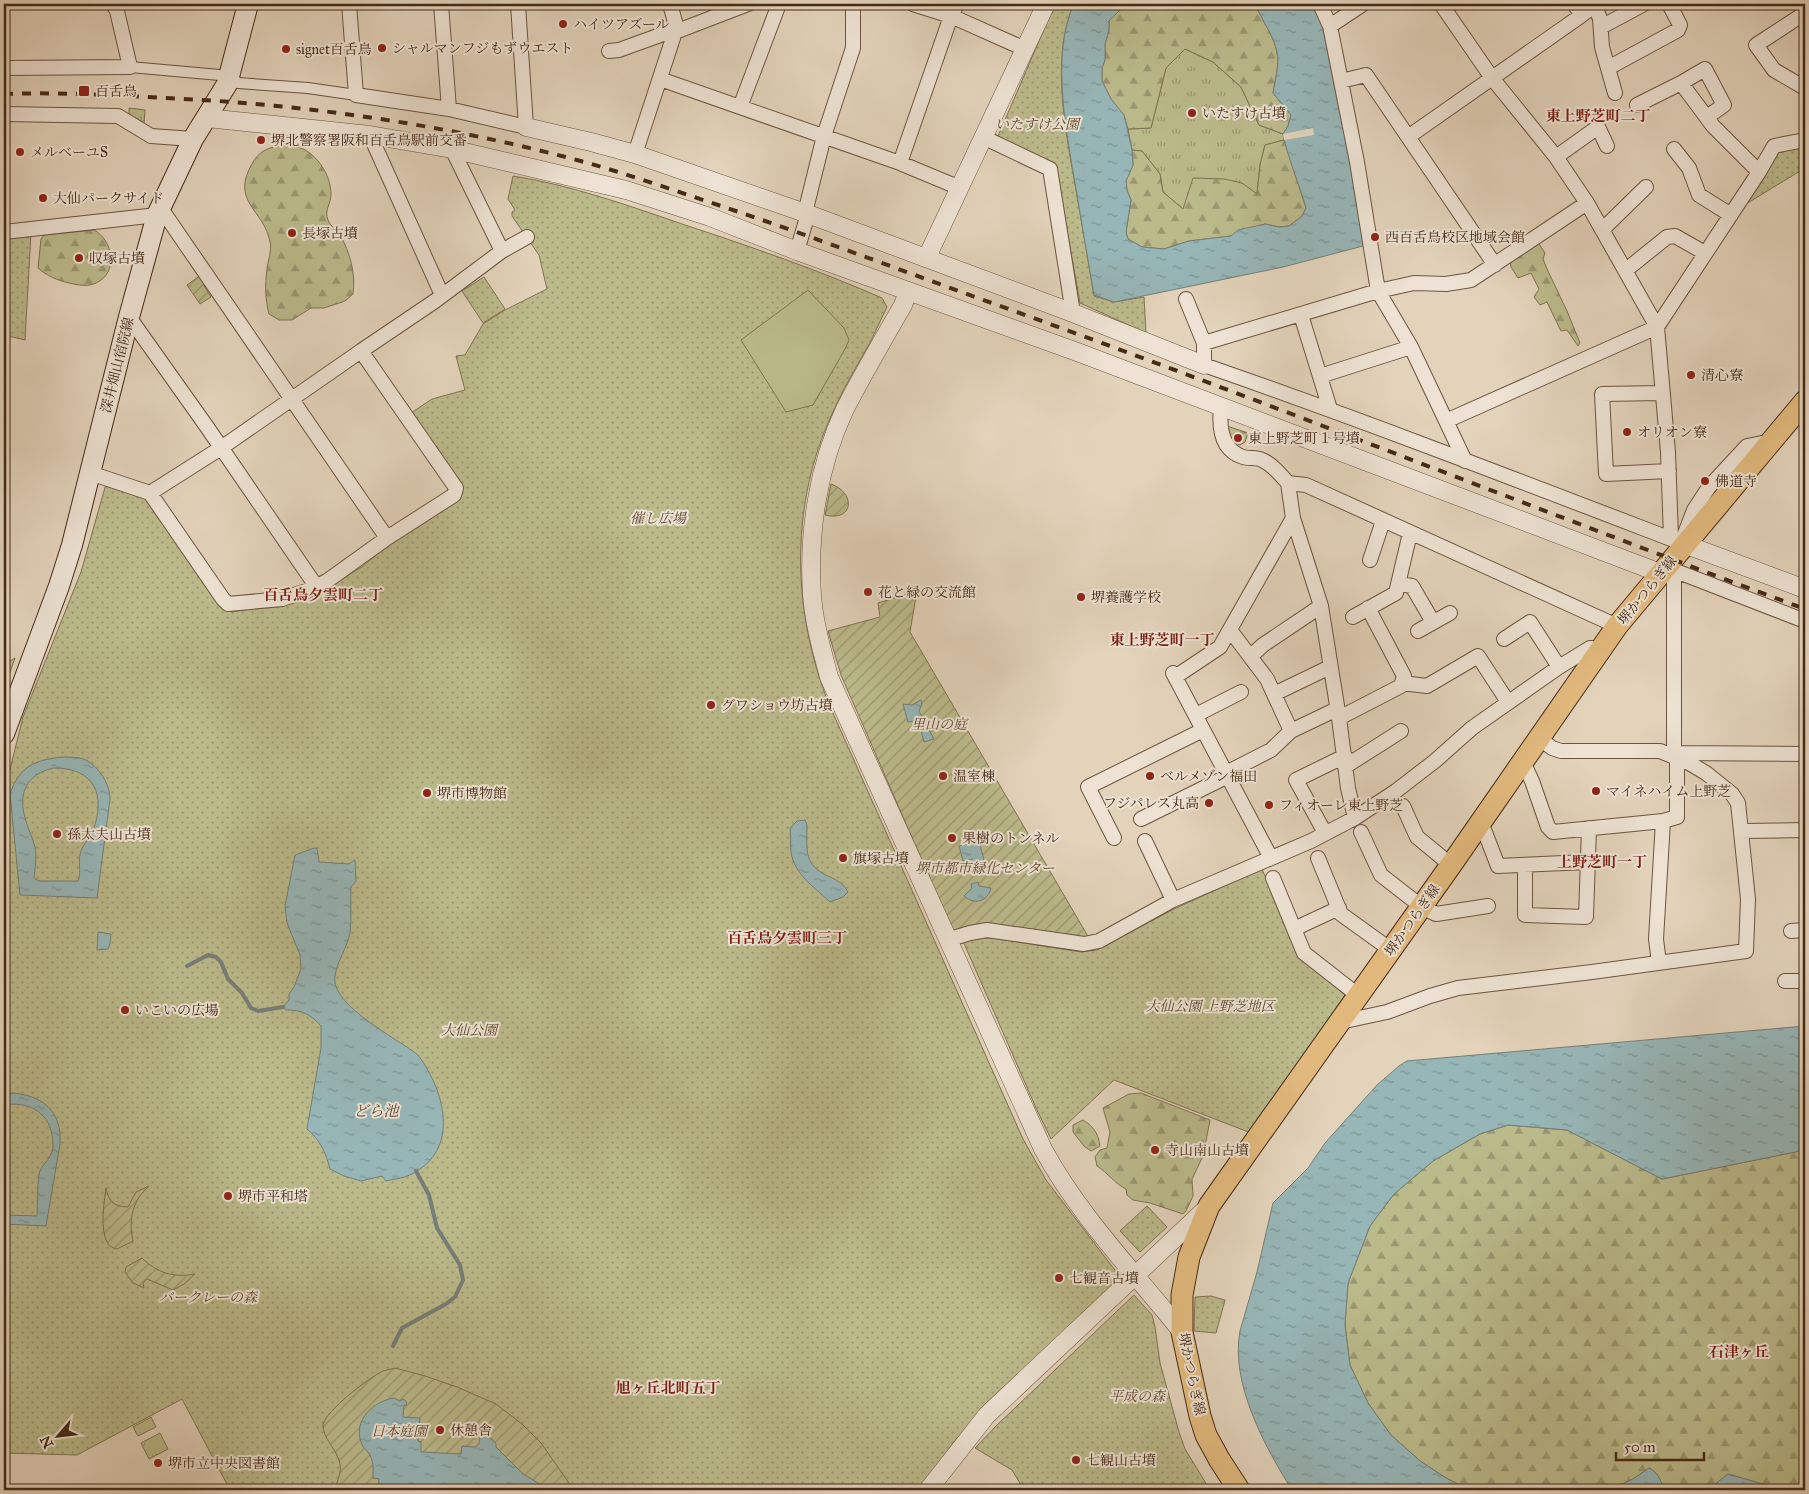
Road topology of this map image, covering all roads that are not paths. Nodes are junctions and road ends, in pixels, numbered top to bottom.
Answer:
1 (112, 4) edge
2 (248, 4) edge
3 (349, 4) edge
4 (441, 4) edge
5 (518, 4) edge
6 (670, 4) edge
7 (748, 4) edge
8 (779, 4) edge
9 (853, 4) edge
10 (913, 4) edge
11 (1046, 4) edge
12 (1320, 4) edge
13 (1363, 4) edge
14 (1441, 4) edge
15 (1644, 4) edge
16 (1669, 4) edge
17 (1578, 9) edge
18 (954, 10) edge
19 (1805, 13) edge
20 (1330, 26) junction
21 (1602, 27) junction
22 (676, 31) junction
23 (1025, 49) junction
24 (609, 51) dead end
25 (130, 67) junction
26 (4, 68) edge
27 (1608, 68) junction
28 (231, 76) junction
29 (1492, 78) junction
30 (660, 79) junction
31 (1341, 81) junction
32 (1681, 83) junction
33 (1805, 86) edge
34 (1616, 93) dead end
35 (356, 95) junction
36 (1637, 105) dead end
37 (740, 107) junction
38 (449, 109) junction
39 (4, 114) edge
40 (1707, 117) junction
41 (207, 118) junction
42 (526, 127) junction
43 (370, 135) junction
44 (824, 136) junction
45 (1408, 137) junction
46 (985, 138) junction
47 (193, 139) junction
48 (1805, 140) edge
49 (1607, 146) dead end
50 (452, 149) junction
51 (1674, 149) dead end
52 (635, 154) junction
53 (1556, 157) junction
54 (900, 163) junction
55 (1759, 172) junction
56 (1646, 187) dead end
57 (960, 188) junction
58 (1588, 203) junction
59 (158, 211) junction
60 (807, 214) junction
61 (1731, 215) junction
62 (1602, 230) junction
63 (4, 232) edge
64 (527, 237) dead end
65 (502, 251) junction
66 (797, 251) junction
67 (1705, 253) junction
68 (928, 257) junction
69 (1495, 265) junction
70 (1626, 270) junction
71 (1378, 291) junction
72 (908, 292) junction
73 (442, 295) junction
74 (1186, 299) dead end
75 (1073, 313) junction
76 (1301, 315) junction
77 (129, 317) junction
78 (1658, 327) junction
79 (1204, 343) junction
80 (1411, 347) junction
81 (361, 351) junction
82 (1204, 364) junction
83 (1320, 376) junction
84 (1663, 393) junction
85 (292, 398) junction
86 (1805, 401) edge
87 (1221, 408) junction
88 (1330, 409) junction
89 (1446, 421) junction
90 (222, 448) junction
91 (1465, 462) junction
92 (1669, 471) junction
93 (90, 473) junction
94 (1288, 483) junction
95 (150, 493) junction
96 (1293, 518) junction
97 (1383, 521) junction
98 (1410, 533) junction
99 (387, 538) junction
100 (1677, 541) junction
101 (1370, 560) dead end
102 (1666, 570) junction
103 (1399, 584) junction
104 (316, 586) junction
105 (1805, 589) edge
106 (1321, 606) junction
107 (1368, 608) junction
108 (1450, 613) dead end
109 (1353, 617) dead end
110 (1805, 621) edge
111 (1433, 622) junction
112 (1617, 626) junction
113 (1230, 630) junction
114 (1418, 631) dead end
115 (1504, 639) dead end
116 (1601, 649) junction
117 (1250, 656) junction
118 (1330, 667) junction
119 (1559, 667) junction
120 (1402, 683) junction
121 (1241, 692) dead end
122 (1274, 694) junction
123 (1508, 702) junction
124 (1338, 714) junction
125 (1196, 715) junction
126 (1203, 730) junction
127 (1401, 731) dead end
128 (1291, 732) junction
129 (4, 734) edge
130 (1539, 738) junction
131 (1805, 754) edge
132 (1675, 756) junction
133 (1345, 761) junction
134 (1523, 762) junction
135 (1227, 775) junction
136 (1403, 806) dead end
137 (1355, 818) junction
138 (1141, 819) dead end
139 (1663, 821) junction
140 (1481, 822) junction
141 (1589, 828) junction
142 (1805, 830) edge
143 (1741, 831) junction
144 (1361, 832) dead end
145 (1325, 833) junction
146 (1114, 838) dead end
147 (1145, 841) dead end
148 (1271, 858) junction
149 (1318, 858) dead end
150 (1588, 862) junction
151 (1451, 865) junction
152 (1525, 865) junction
153 (1273, 878) dead end
154 (1173, 900) junction
155 (1488, 906) dead end
156 (1422, 907) junction
157 (1339, 908) junction
158 (1294, 929) junction
159 (1805, 930) edge
160 (1791, 931) dead end
161 (947, 940) junction
162 (1391, 950) junction
163 (1659, 962) junction
164 (1785, 981) dead end
165 (1805, 981) edge
166 (1358, 996) junction
167 (1340, 1022) junction
168 (1209, 1206) junction
169 (1135, 1276) junction
170 (1182, 1332) junction
171 (928, 1490) edge
172 (1239, 1490) edge

1 - 25 street
2 - 28 main road, 深井畑山宿院線
3 - 35 street
4 - 38 street
5 - 42 street
6 - 22 street
7 - 22 street
8 - 37 street
9 - 44 street
10 - 18 street
11 - 23 street
12 - 20 street
13 - 20 street
14 - 29 street
15 - 21 street
16 - 27 street
17 - 21 street
17 - 29 street
18 - 23 street
18 - 54 street
19 - 33 street
20 - 31 street
21 - 27 street
22 - 24 street
22 - 30 street
23 - 46 street
25 - 26 street
25 - 28 street
27 - 34 street
28 - 35 street
28 - 41 main road, 深井畑山宿院線
29 - 45 street
29 - 53 street
30 - 37 street
30 - 52 street
31 - 45 street
31 - 71 street
32 - 36 street
32 - 40 street
32 - 40 street
35 - 38 street
37 - 44 street
38 - 42 street
39 - 47 street
40 - 55 street
41 - 43 street
41 - 47 main road, 深井畑山宿院線
42 - 52 street
43 - 50 street
43 - 73 street
44 - 54 street
44 - 60 street
45 - 69 street
46 - 57 street
46 - 75 street
47 - 59 main road, 深井畑山宿院線
48 - 55 street
49 - 53 street
50 - 65 street
50 - 66 street
51 - 61 street
52 - 60 street
53 - 58 street
54 - 57 street
55 - 61 street
56 - 62 street
57 - 68 street
58 - 62 street
58 - 69 street
59 - 63 street
59 - 77 main road, 深井畑山宿院線
59 - 85 street
60 - 66 street
60 - 68 street
61 - 67 street
62 - 70 street
64 - 65 street
65 - 73 street
66 - 72 street
67 - 70 street
67 - 78 street
68 - 75 street
69 - 71 street
70 - 78 street
71 - 76 street
71 - 80 street
72 - 87 street
72 - 161 street
73 - 81 street
74 - 79 street
75 - 82 street
76 - 79 street
76 - 83 street
77 - 90 street
77 - 93 main road, 深井畑山宿院線
78 - 84 street
78 - 89 street
79 - 82 street
80 - 83 street
80 - 89 street
81 - 85 street
81 - 99 street
82 - 88 street
83 - 88 street
84 - 92 street
84 - 92 street
85 - 90 street
85 - 99 street
86 - 100 main road, 堺かつらぎ線
87 - 94 street
87 - 102 street
88 - 91 street
89 - 91 street
90 - 95 street
90 - 104 street
91 - 100 street
92 - 100 street
93 - 95 street
93 - 129 main road, 深井畑山宿院線
94 - 96 street
94 - 97 street
95 - 104 street
96 - 106 street
96 - 113 street
97 - 98 street
97 - 101 street
98 - 103 street
98 - 112 street
99 - 104 street
100 - 102 main road, 堺かつらぎ線
100 - 105 street
102 - 110 street
102 - 112 main road, 堺かつらぎ線
102 - 132 street
103 - 107 street
103 - 111 street
106 - 117 street
106 - 118 street
107 - 109 street
107 - 120 street
108 - 111 street
111 - 114 street
112 - 116 main road, 堺かつらぎ線
113 - 117 street
113 - 125 street
115 - 119 street
116 - 119 street
116 - 130 main road, 堺かつらぎ線
117 - 122 street
118 - 122 street
118 - 124 street
119 - 123 street
120 - 123 street
120 - 124 street
121 - 125 street
122 - 128 street
123 - 137 street
124 - 128 street
124 - 133 street
125 - 126 street
126 - 135 street
126 - 146 street
127 - 133 street
128 - 135 street
130 - 132 street
130 - 134 main road, 堺かつらぎ線
131 - 132 street
132 - 139 street
132 - 143 street
133 - 137 street
133 - 145 street
134 - 140 main road, 堺かつらぎ線
134 - 141 street
135 - 138 street
135 - 148 street
136 - 151 street
137 - 145 street
139 - 141 street
139 - 163 street
140 - 151 main road, 堺かつらぎ線
140 - 152 street
141 - 150 street
142 - 143 street
143 - 163 street
144 - 156 street
145 - 148 street
147 - 154 street
148 - 154 street
149 - 157 street
150 - 152 street
150 - 152 street
151 - 156 main road, 堺かつらぎ線
153 - 158 street
154 - 161 street
155 - 156 street
156 - 162 main road, 堺かつらぎ線
157 - 158 street
157 - 162 street
158 - 166 street
159 - 160 street
161 - 169 street
162 - 166 main road, 堺かつらぎ線
163 - 167 street
164 - 165 street
166 - 167 main road, 堺かつらぎ線
167 - 168 main road, 堺かつらぎ線
168 - 169 street
168 - 170 main road, 堺かつらぎ線
169 - 170 street
169 - 171 street
170 - 172 main road, 堺かつらぎ線

